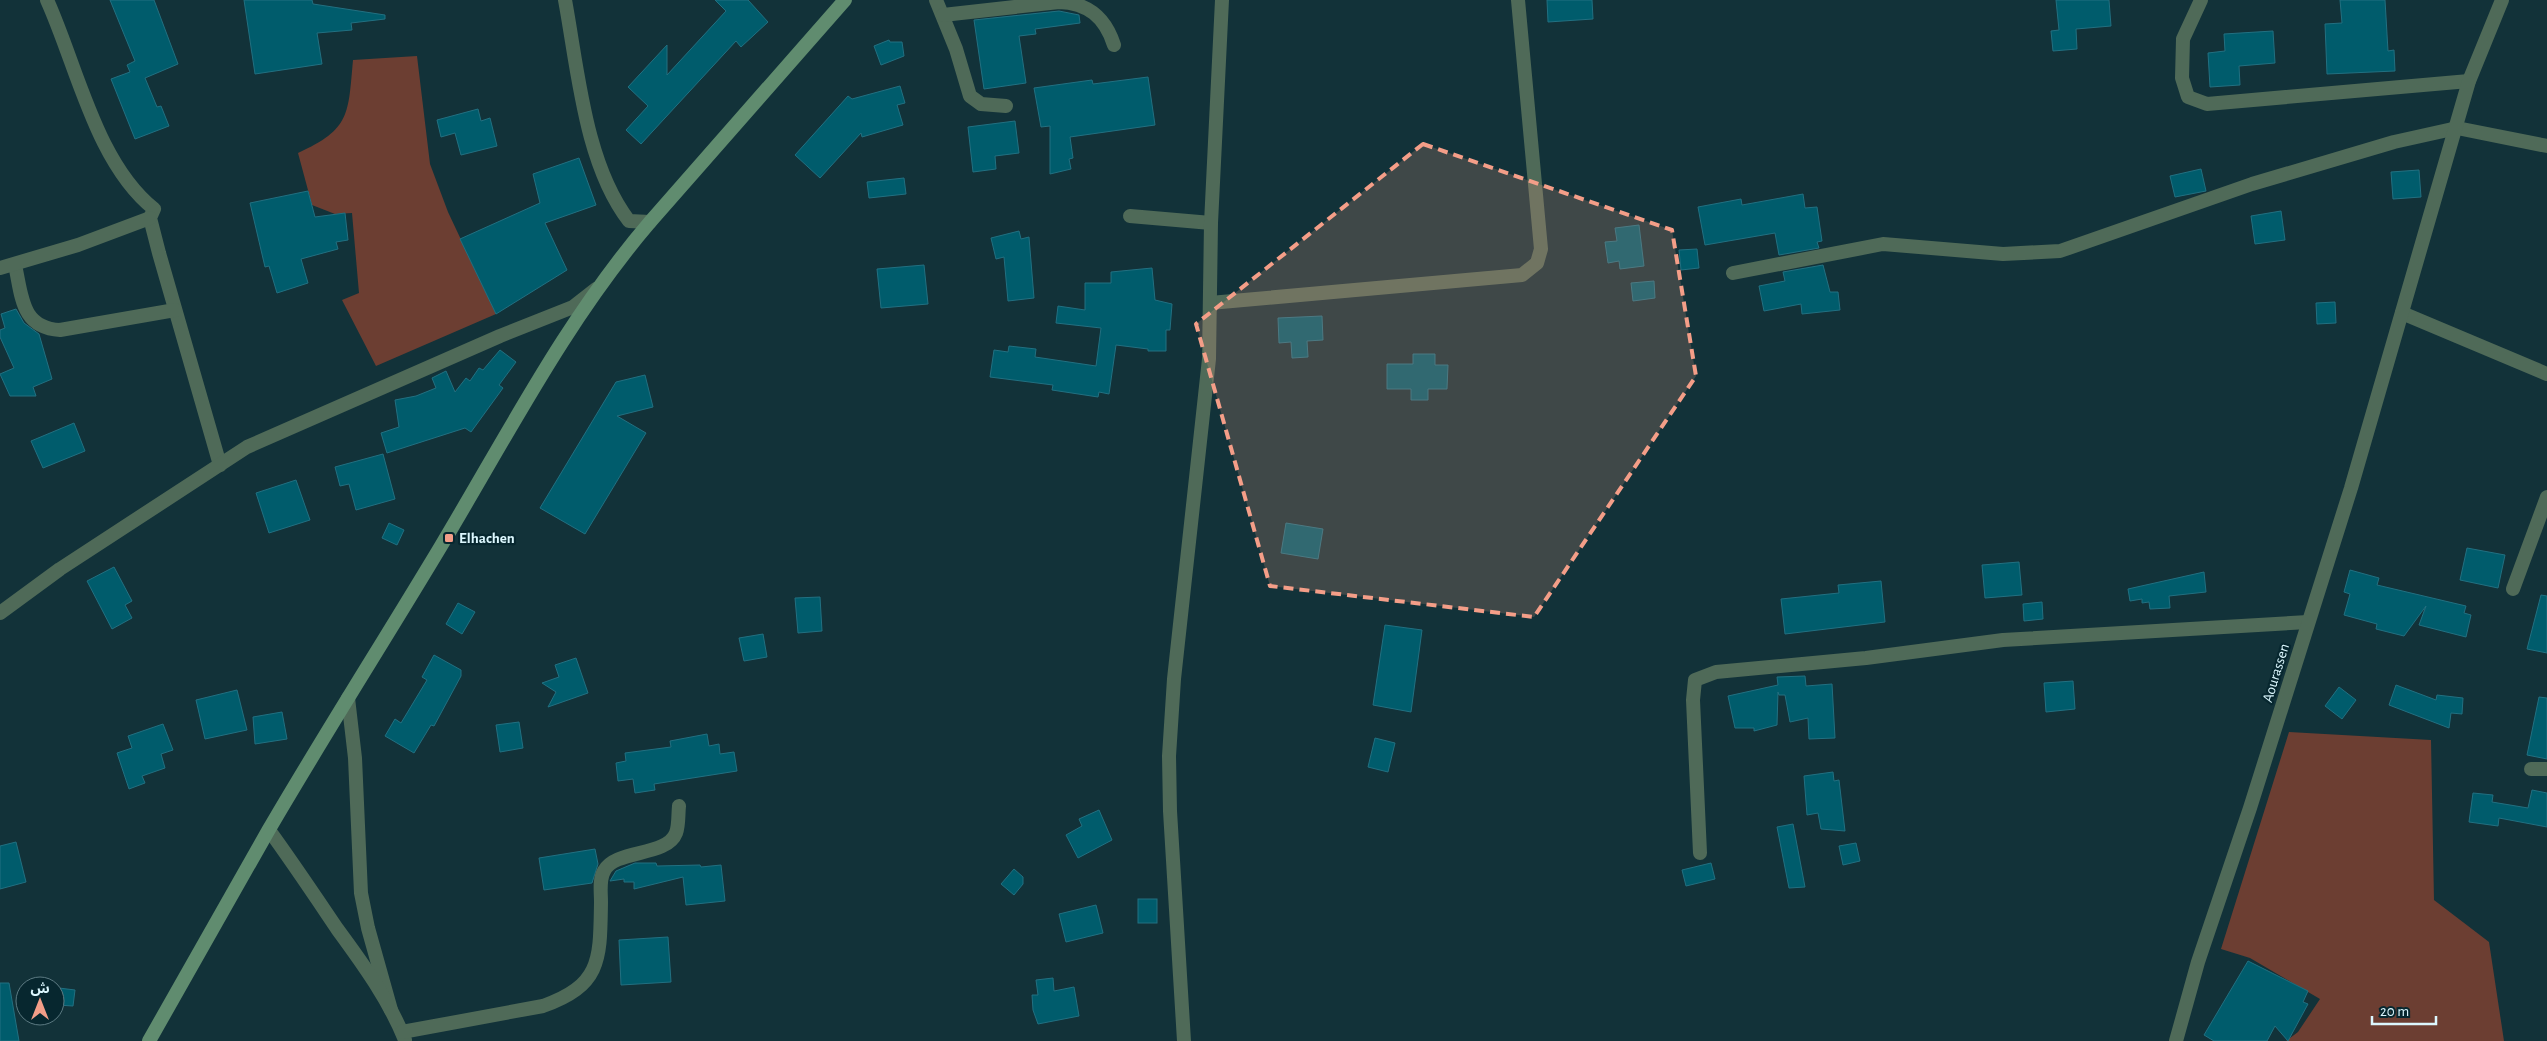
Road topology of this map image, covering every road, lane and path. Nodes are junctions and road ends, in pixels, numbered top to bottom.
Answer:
1 (47, 0) edge
2 (565, 0) edge
3 (845, 0) edge
4 (936, 0) edge
5 (1222, 0) edge
6 (1518, 0) edge
7 (2201, 0) edge
8 (2502, 0) edge
9 (943, 15) junction
10 (1114, 44) dead end
11 (2469, 81) junction
12 (1006, 106) dead end
13 (2457, 128) junction
14 (2547, 146) edge
15 (1130, 216) dead end
16 (150, 218) junction
17 (650, 222) junction
18 (1211, 223) junction
19 (15, 265) junction
20 (0, 268) edge
21 (1734, 273) dead end
22 (599, 287) junction
23 (1210, 304) junction
24 (175, 310) junction
25 (2402, 313) junction
26 (2547, 374) edge
27 (220, 465) junction
28 (2547, 497) edge
29 (2513, 589) dead end
30 (0, 613) edge
31 (2308, 622) junction
32 (348, 698) junction
33 (2531, 769) dead end
34 (2547, 769) edge
35 (679, 806) dead end
36 (269, 830) junction
37 (1700, 853) dead end
38 (391, 1010) junction
39 (404, 1037) edge
40 (149, 1041) edge
41 (1184, 1041) edge
42 (2176, 1041) edge

1 - 16 street
2 - 17 street
3 - 17 main road
4 - 9 street
5 - 18 street
6 - 23 street
7 - 11 street
8 - 11 street, Aourassen
9 - 10 street
9 - 12 street
11 - 13 street, Aourassen
13 - 14 street
13 - 21 street
13 - 25 street, Aourassen
15 - 18 street
16 - 19 street
16 - 24 street
17 - 22 main road
18 - 23 street
19 - 20 street
19 - 24 street
22 - 27 street
22 - 32 main road
23 - 41 street
24 - 27 street
25 - 26 street
25 - 31 street, Aourassen
27 - 30 street
28 - 29 street
31 - 37 street
31 - 42 street, Aourassen
32 - 36 main road
32 - 38 street
33 - 34 street
35 - 39 street
36 - 38 street
36 - 40 main road
38 - 39 street

